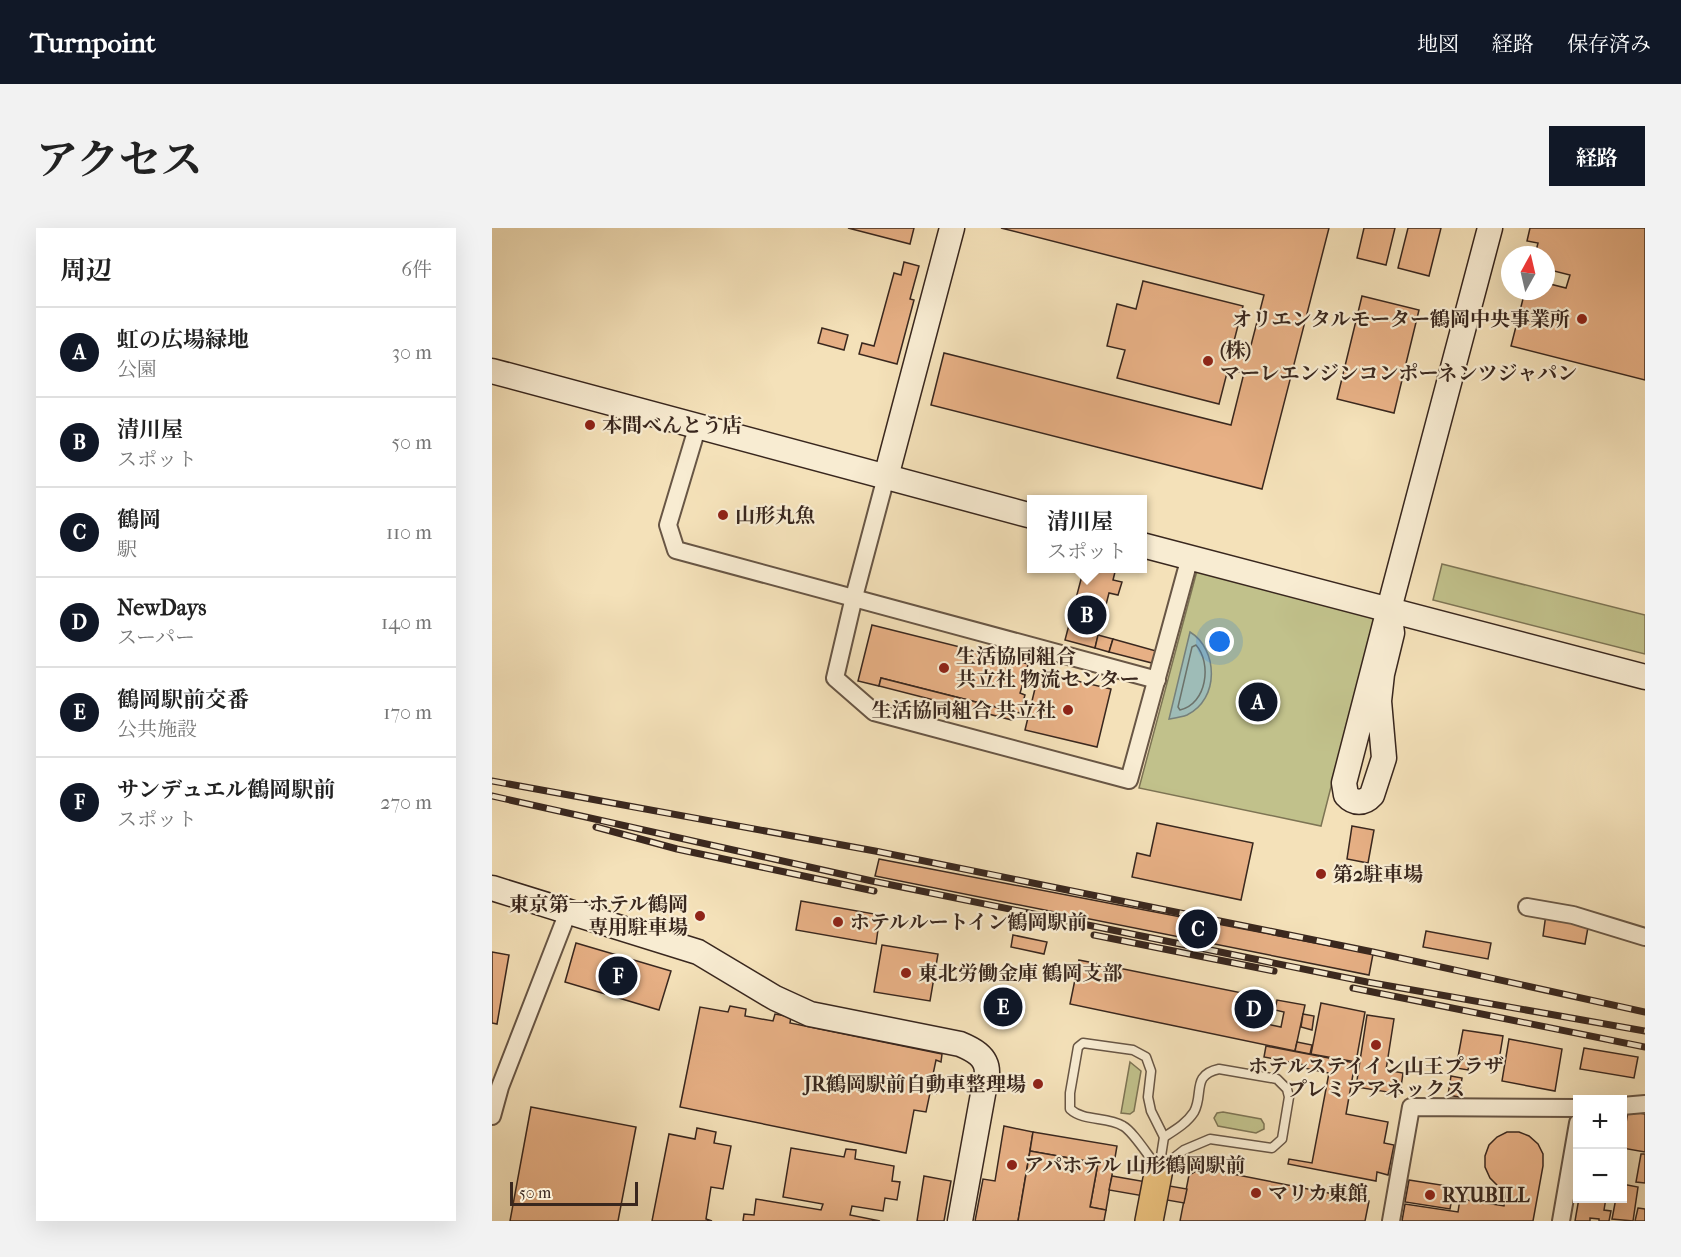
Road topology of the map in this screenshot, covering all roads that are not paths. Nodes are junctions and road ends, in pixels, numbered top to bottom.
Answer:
1 (952, 228) edge
2 (1490, 228) edge
3 (492, 371) edge
4 (698, 425) junction
5 (886, 477) junction
6 (1027, 515) edge
7 (1147, 546) edge
8 (1190, 557) junction
9 (854, 597) junction
10 (1389, 609) junction
11 (1645, 677) edge
12 (1157, 680) junction
13 (492, 888) edge
14 (1527, 907) dead end
15 (568, 912) junction
16 (1645, 937) edge
17 (1645, 1104) edge
18 (1627, 1106) edge
19 (1573, 1108) edge
20 (492, 1116) edge
21 (1164, 1137) junction
22 (1573, 1149) edge
23 (1159, 1169) junction
24 (960, 1221) edge
25 (1149, 1221) edge
26 (1391, 1221) edge
27 (1561, 1221) edge

1 - 5 street
2 - 10 street
3 - 4 street
4 - 5 street
4 - 9 street
5 - 6 street
5 - 9 street
7 - 8 street
8 - 10 street
8 - 12 street
9 - 12 street
9 - 12 street
10 - 10 street
10 - 11 street
13 - 15 street
14 - 16 street
15 - 20 street
15 - 24 street
17 - 18 street
19 - 26 street
21 - 23 lane
21 - 23 lane
21 - 23 lane
22 - 27 street
23 - 25 main road

